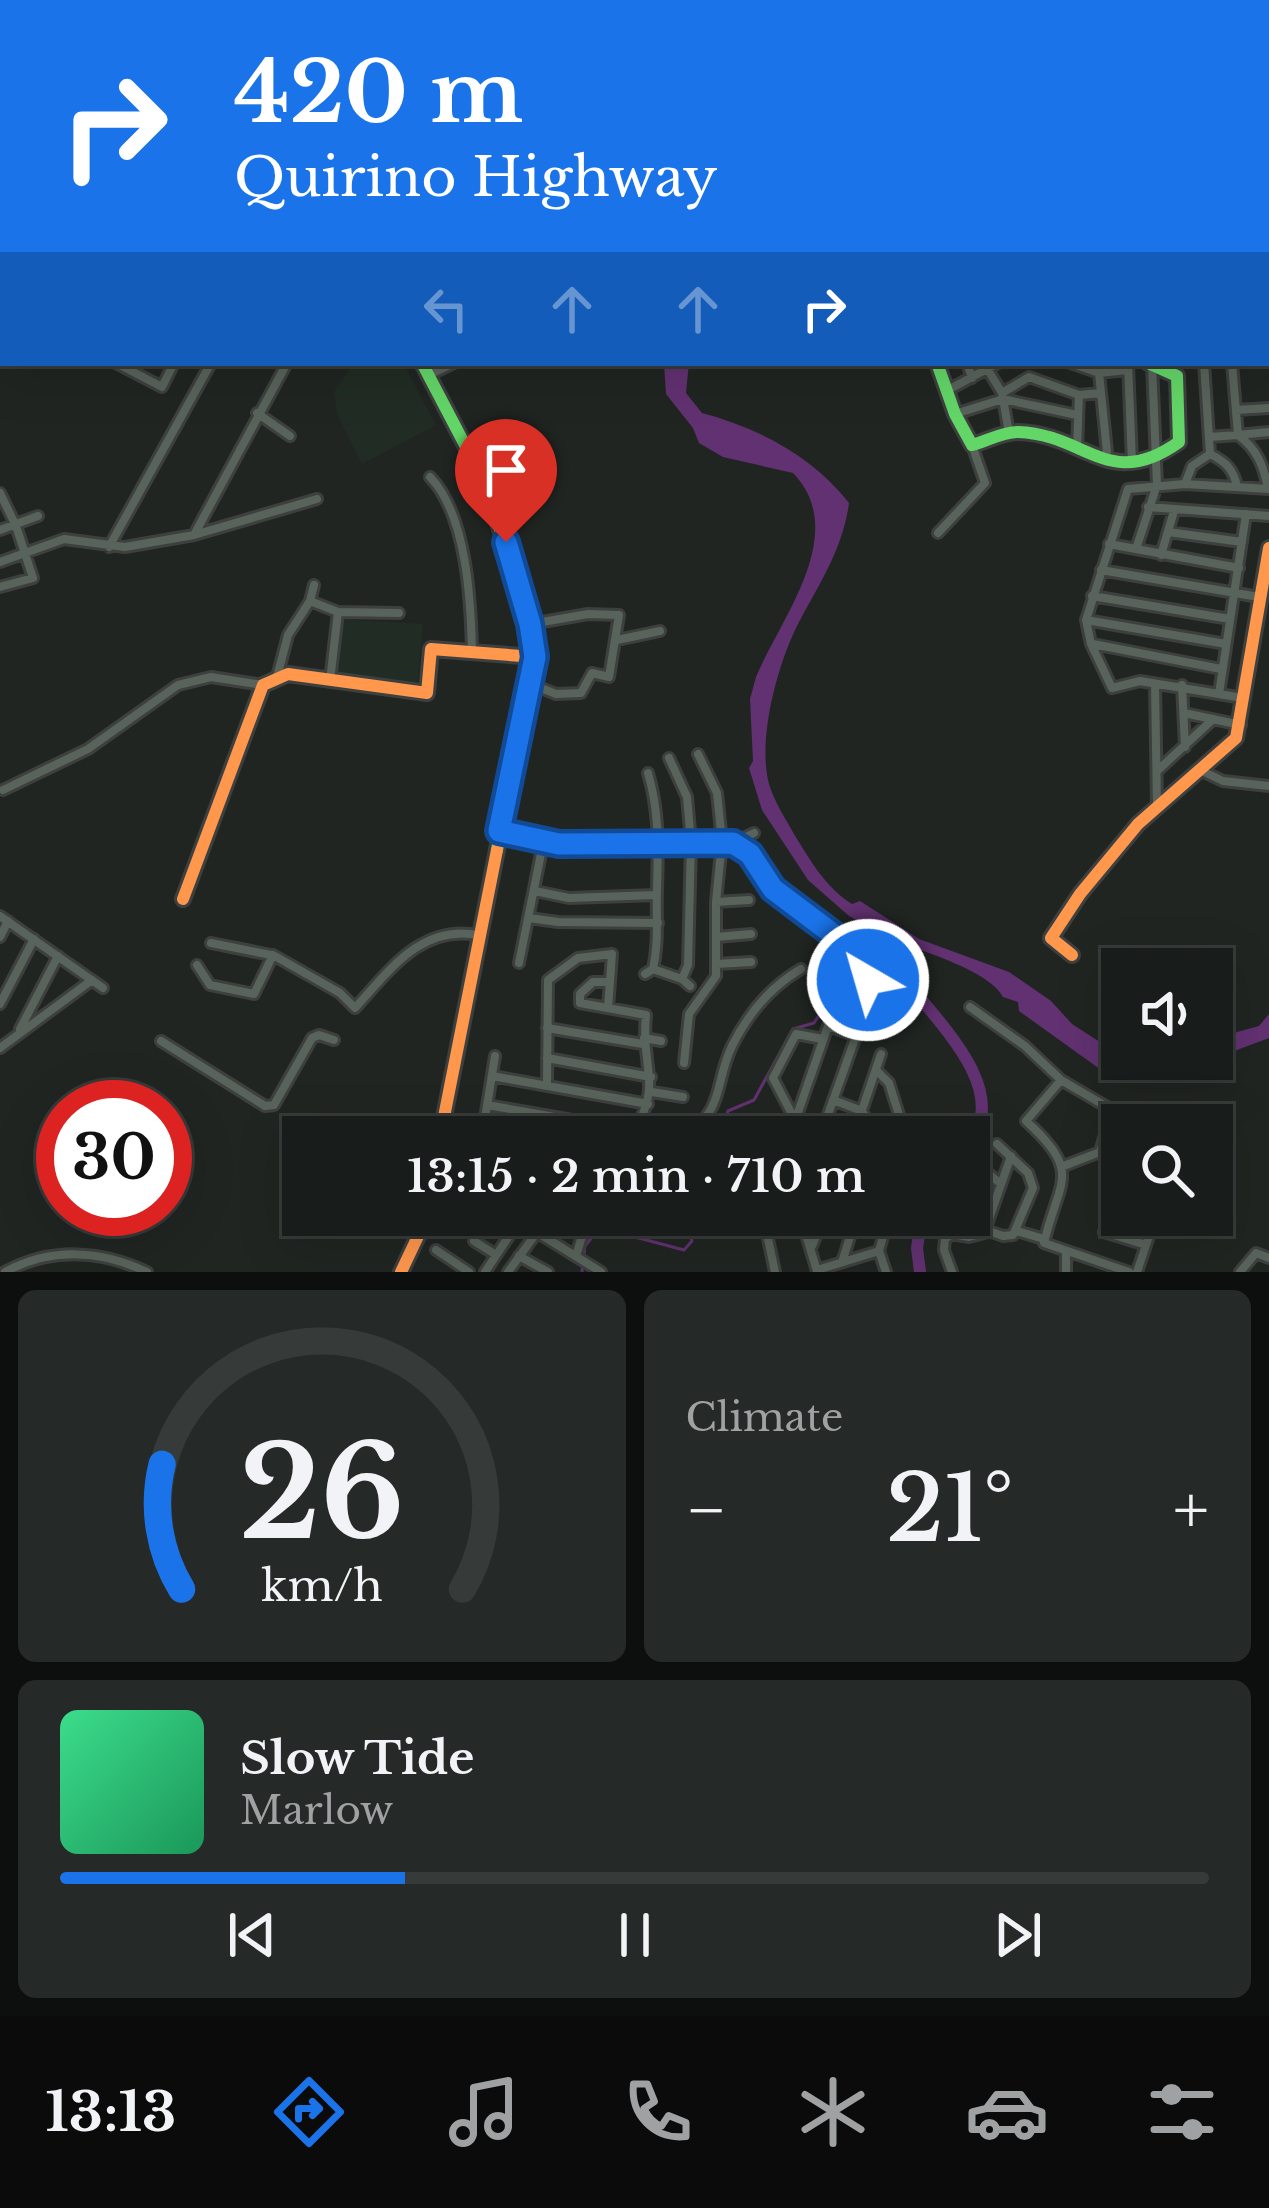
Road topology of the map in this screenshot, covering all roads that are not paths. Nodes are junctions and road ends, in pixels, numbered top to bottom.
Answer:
1 (122, 366) edge
2 (172, 366) edge
3 (210, 366) edge
4 (285, 366) edge
5 (939, 366) edge
6 (968, 366) edge
7 (994, 366) edge
8 (1079, 366) edge
9 (1150, 366) edge
10 (1155, 366) edge
11 (1204, 366) edge
12 (1232, 366) edge
13 (1128, 367) edge
14 (425, 369) edge
15 (988, 370) junction
16 (1099, 373) junction
17 (972, 378) junction
18 (947, 390) junction
19 (1101, 393) junction
20 (1079, 395) junction
21 (1003, 396) junction
22 (1269, 408) edge
23 (1236, 410) junction
24 (257, 413) junction
25 (955, 414) junction
26 (1077, 415) junction
27 (1269, 432) edge
28 (1009, 433) junction
29 (1238, 435) junction
30 (290, 436) dead end
31 (1209, 436) junction
32 (972, 445) junction
33 (1077, 448) junction
34 (1210, 454) junction
35 (1264, 458) edge
36 (1099, 460) junction
37 (1158, 460) junction
38 (1132, 462) junction
39 (430, 477) dead end
40 (1184, 484) junction
41 (1157, 485) junction
42 (1237, 486) junction
43 (1268, 489) edge
44 (0, 493) edge
45 (317, 499) dead end
46 (1148, 507) junction
47 (1174, 511) junction
48 (1246, 514) junction
49 (38, 516) dead end
50 (1269, 516) edge
51 (16, 526) junction
52 (0, 530) edge
53 (1168, 532) junction
54 (938, 533) dead end
55 (194, 535) junction
56 (1242, 542) junction
57 (1109, 544) junction
58 (109, 547) junction
59 (1269, 548) edge
60 (1136, 550) junction
61 (25, 555) junction
62 (1161, 555) junction
63 (0, 562) edge
64 (1239, 568) junction
65 (1101, 570) junction
66 (314, 585) dead end
67 (0, 587) edge
68 (1234, 593) junction
69 (1092, 596) junction
70 (1259, 597) junction
71 (310, 601) junction
72 (338, 612) junction
73 (399, 613) dead end
74 (1230, 619) junction
75 (1086, 620) junction
76 (530, 624) junction
77 (660, 632) dead end
78 (617, 640) junction
79 (1091, 644) junction
80 (1226, 644) junction
81 (472, 652) junction
82 (535, 657) junction
83 (1221, 669) junction
84 (277, 677) junction
85 (330, 682) junction
86 (531, 684) junction
87 (1155, 684) junction
88 (263, 686) junction
89 (1181, 686) junction
90 (1219, 694) junction
91 (1244, 698) junction
92 (1184, 713) junction
93 (1211, 721) junction
94 (1241, 725) junction
95 (1185, 747) junction
96 (698, 754) dead end
97 (669, 758) dead end
98 (1200, 770) junction
99 (1156, 771) junction
100 (648, 773) dead end
101 (1269, 786) edge
102 (3, 790) edge
103 (1157, 806) junction
104 (499, 831) junction
105 (754, 833) dead end
106 (544, 839) junction
107 (722, 841) junction
108 (691, 842) junction
109 (660, 843) junction
110 (733, 843) junction
111 (535, 891) junction
112 (656, 895) junction
113 (183, 899) dead end
114 (749, 900) dead end
115 (716, 902) junction
116 (529, 918) junction
117 (4, 919) edge
118 (658, 923) junction
119 (751, 934) dead end
120 (478, 935) junction
121 (0, 937) edge
122 (716, 937) junction
123 (34, 939) junction
124 (211, 943) dead end
125 (272, 955) junction
126 (58, 956) junction
127 (1072, 956) dead end
128 (751, 962) dead end
129 (519, 963) dead end
130 (716, 964) junction
131 (197, 965) dead end
132 (800, 969) dead end
133 (92, 980) junction
134 (610, 982) junction
135 (103, 988) dead end
136 (0, 1004) edge
137 (970, 1007) dead end
138 (608, 1008) junction
139 (548, 1028) junction
140 (16, 1035) junction
141 (856, 1036) junction
142 (823, 1039) junction
143 (334, 1040) dead end
144 (161, 1041) dead end
145 (643, 1041) junction
146 (661, 1041) dead end
147 (0, 1048) edge
148 (881, 1054) dead end
149 (495, 1056) dead end
150 (547, 1058) junction
151 (685, 1063) dead end
152 (876, 1070) junction
153 (492, 1076) junction
154 (651, 1076) junction
155 (1061, 1080) junction
156 (547, 1086) junction
157 (652, 1092) junction
158 (683, 1097) dead end
159 (833, 1100) junction
160 (649, 1104) junction
161 (488, 1105) junction
162 (862, 1111) junction
163 (444, 1116) edge
164 (486, 1116) edge
165 (543, 1116) edge
166 (643, 1116) edge
167 (705, 1116) edge
168 (792, 1116) edge
169 (797, 1116) edge
170 (827, 1116) edge
171 (860, 1116) edge
172 (865, 1116) edge
173 (899, 1116) edge
174 (997, 1144) dead end
175 (1011, 1156) junction
176 (1061, 1167) junction
177 (990, 1175) edge
178 (1001, 1184) junction
179 (990, 1218) edge
180 (990, 1231) edge
181 (1016, 1231) junction
182 (419, 1236) edge
183 (509, 1236) dead end
184 (534, 1236) edge
185 (539, 1236) edge
186 (552, 1236) edge
187 (583, 1236) edge
188 (767, 1236) edge
189 (807, 1236) edge
190 (816, 1236) edge
191 (850, 1236) edge
192 (883, 1236) edge
193 (948, 1236) edge
194 (1117, 1236) edge
195 (1148, 1236) edge
196 (1044, 1239) junction
197 (474, 1240) dead end
198 (550, 1241) junction
199 (1146, 1245) junction
200 (811, 1247) junction
201 (436, 1250) dead end
202 (879, 1252) junction
203 (1066, 1252) junction
204 (496, 1256) junction
205 (520, 1256) junction
206 (1269, 1258) edge
207 (580, 1259) junction
208 (842, 1261) junction
209 (405, 1270) edge
210 (545, 1271) edge
211 (817, 1271) edge
212 (5, 1272) edge
213 (147, 1272) edge
214 (469, 1272) edge
215 (485, 1272) edge
216 (508, 1272) edge
217 (601, 1272) edge
218 (775, 1272) edge
219 (886, 1272) edge
220 (952, 1272) edge
221 (1066, 1272) edge
222 (1133, 1272) edge
223 (1240, 1272) edge

1 - 2 street
3 - 58 street
4 - 24 street
5 - 18 street
6 - 17 street
7 - 15 street
8 - 16 street
9 - 37 street
10 - 37 street
11 - 31 street
12 - 23 street
13 - 16 street
13 - 38 street
14 - 76 street
15 - 17 street
15 - 21 street
16 - 19 street
17 - 18 street
18 - 25 street
19 - 20 street
19 - 36 street
20 - 21 street
20 - 26 street
21 - 25 street
21 - 26 street
21 - 28 street
22 - 23 street
23 - 29 street
24 - 30 street
24 - 55 street
25 - 32 street
26 - 33 street
27 - 29 street
28 - 32 street
28 - 33 street
29 - 31 street
29 - 35 street
31 - 34 street
32 - 54 street
33 - 36 street
34 - 40 street
34 - 42 street
35 - 43 street
36 - 38 street
37 - 38 street
37 - 41 street
39 - 81 street
40 - 41 street
40 - 42 street
41 - 46 street
41 - 57 street
42 - 43 street
44 - 51 street
45 - 55 street
46 - 47 street
46 - 60 street
47 - 48 street
47 - 53 street
48 - 50 street
48 - 56 street
49 - 51 street
51 - 52 street
51 - 61 street
53 - 56 street
53 - 62 street
55 - 58 street
56 - 64 street
57 - 60 street
57 - 65 street
58 - 61 street
59 - 70 street
60 - 62 street
61 - 63 street
61 - 67 street
62 - 64 street
64 - 68 street
65 - 68 street
65 - 69 street
66 - 71 street
68 - 70 street
68 - 74 street
69 - 74 street
69 - 75 street
70 - 91 street
71 - 72 street
71 - 84 street
72 - 73 street
72 - 85 street
74 - 80 street
75 - 79 street
75 - 80 street
76 - 78 street
76 - 82 street
77 - 78 street
78 - 86 street
79 - 83 street
79 - 87 street
80 - 83 street
81 - 82 street
81 - 85 street
82 - 86 street
83 - 90 street
84 - 85 street
84 - 88 street
86 - 104 street
87 - 89 street
87 - 99 street
88 - 102 street
88 - 113 street
89 - 90 street
89 - 92 street
90 - 91 street
91 - 94 street
92 - 93 street
92 - 95 street
93 - 94 street
93 - 95 street
94 - 98 street
95 - 99 street
96 - 107 street
97 - 108 street
98 - 101 street
98 - 103 street
99 - 103 street
100 - 109 street
103 - 127 street
104 - 106 street
104 - 120 street
105 - 110 street
106 - 109 street
106 - 111 street
107 - 108 street
107 - 110 street
107 - 115 street
108 - 109 street
108 - 118 street
109 - 112 street
110 - 141 street
111 - 112 street
111 - 116 street
112 - 118 street
114 - 115 street
115 - 122 street
116 - 118 street
116 - 129 street
117 - 121 street
117 - 123 street
119 - 122 street
120 - 125 street
120 - 163 street
122 - 130 street
123 - 126 street
123 - 136 street
124 - 125 street
125 - 131 street
126 - 133 street
126 - 140 street
128 - 130 street
130 - 151 street
132 - 167 street
133 - 135 street
133 - 140 street
134 - 138 street
134 - 138 street
134 - 139 street
137 - 155 street
138 - 145 street
139 - 145 street
139 - 150 street
140 - 147 street
141 - 142 street
141 - 159 street
142 - 168 street
142 - 169 street
143 - 144 street
145 - 146 street
145 - 154 street
148 - 152 street
149 - 153 street
150 - 154 street
150 - 156 street
152 - 162 street
152 - 173 street
153 - 156 street
153 - 161 street
154 - 157 street
155 - 176 street
155 - 176 street
156 - 160 street
157 - 158 street
157 - 160 street
159 - 162 street
159 - 170 street
160 - 166 street
161 - 164 street
161 - 165 street
162 - 171 street
162 - 172 street
174 - 175 street
175 - 178 street
175 - 181 street
176 - 196 street
177 - 178 street
178 - 179 street
180 - 181 street
181 - 196 street
182 - 209 street
183 - 204 street
184 - 205 street
185 - 198 street
186 - 198 street
187 - 207 street
188 - 218 street
189 - 200 street
190 - 200 street
191 - 208 street
192 - 202 street
193 - 220 street
194 - 199 street
195 - 199 street
196 - 203 street
197 - 204 street
198 - 207 street
199 - 222 street
200 - 211 street
201 - 214 street
202 - 208 street
202 - 219 street
203 - 221 street
203 - 222 street
204 - 215 street
205 - 210 street
205 - 216 street
206 - 223 street
207 - 217 street
208 - 211 street
212 - 213 street

